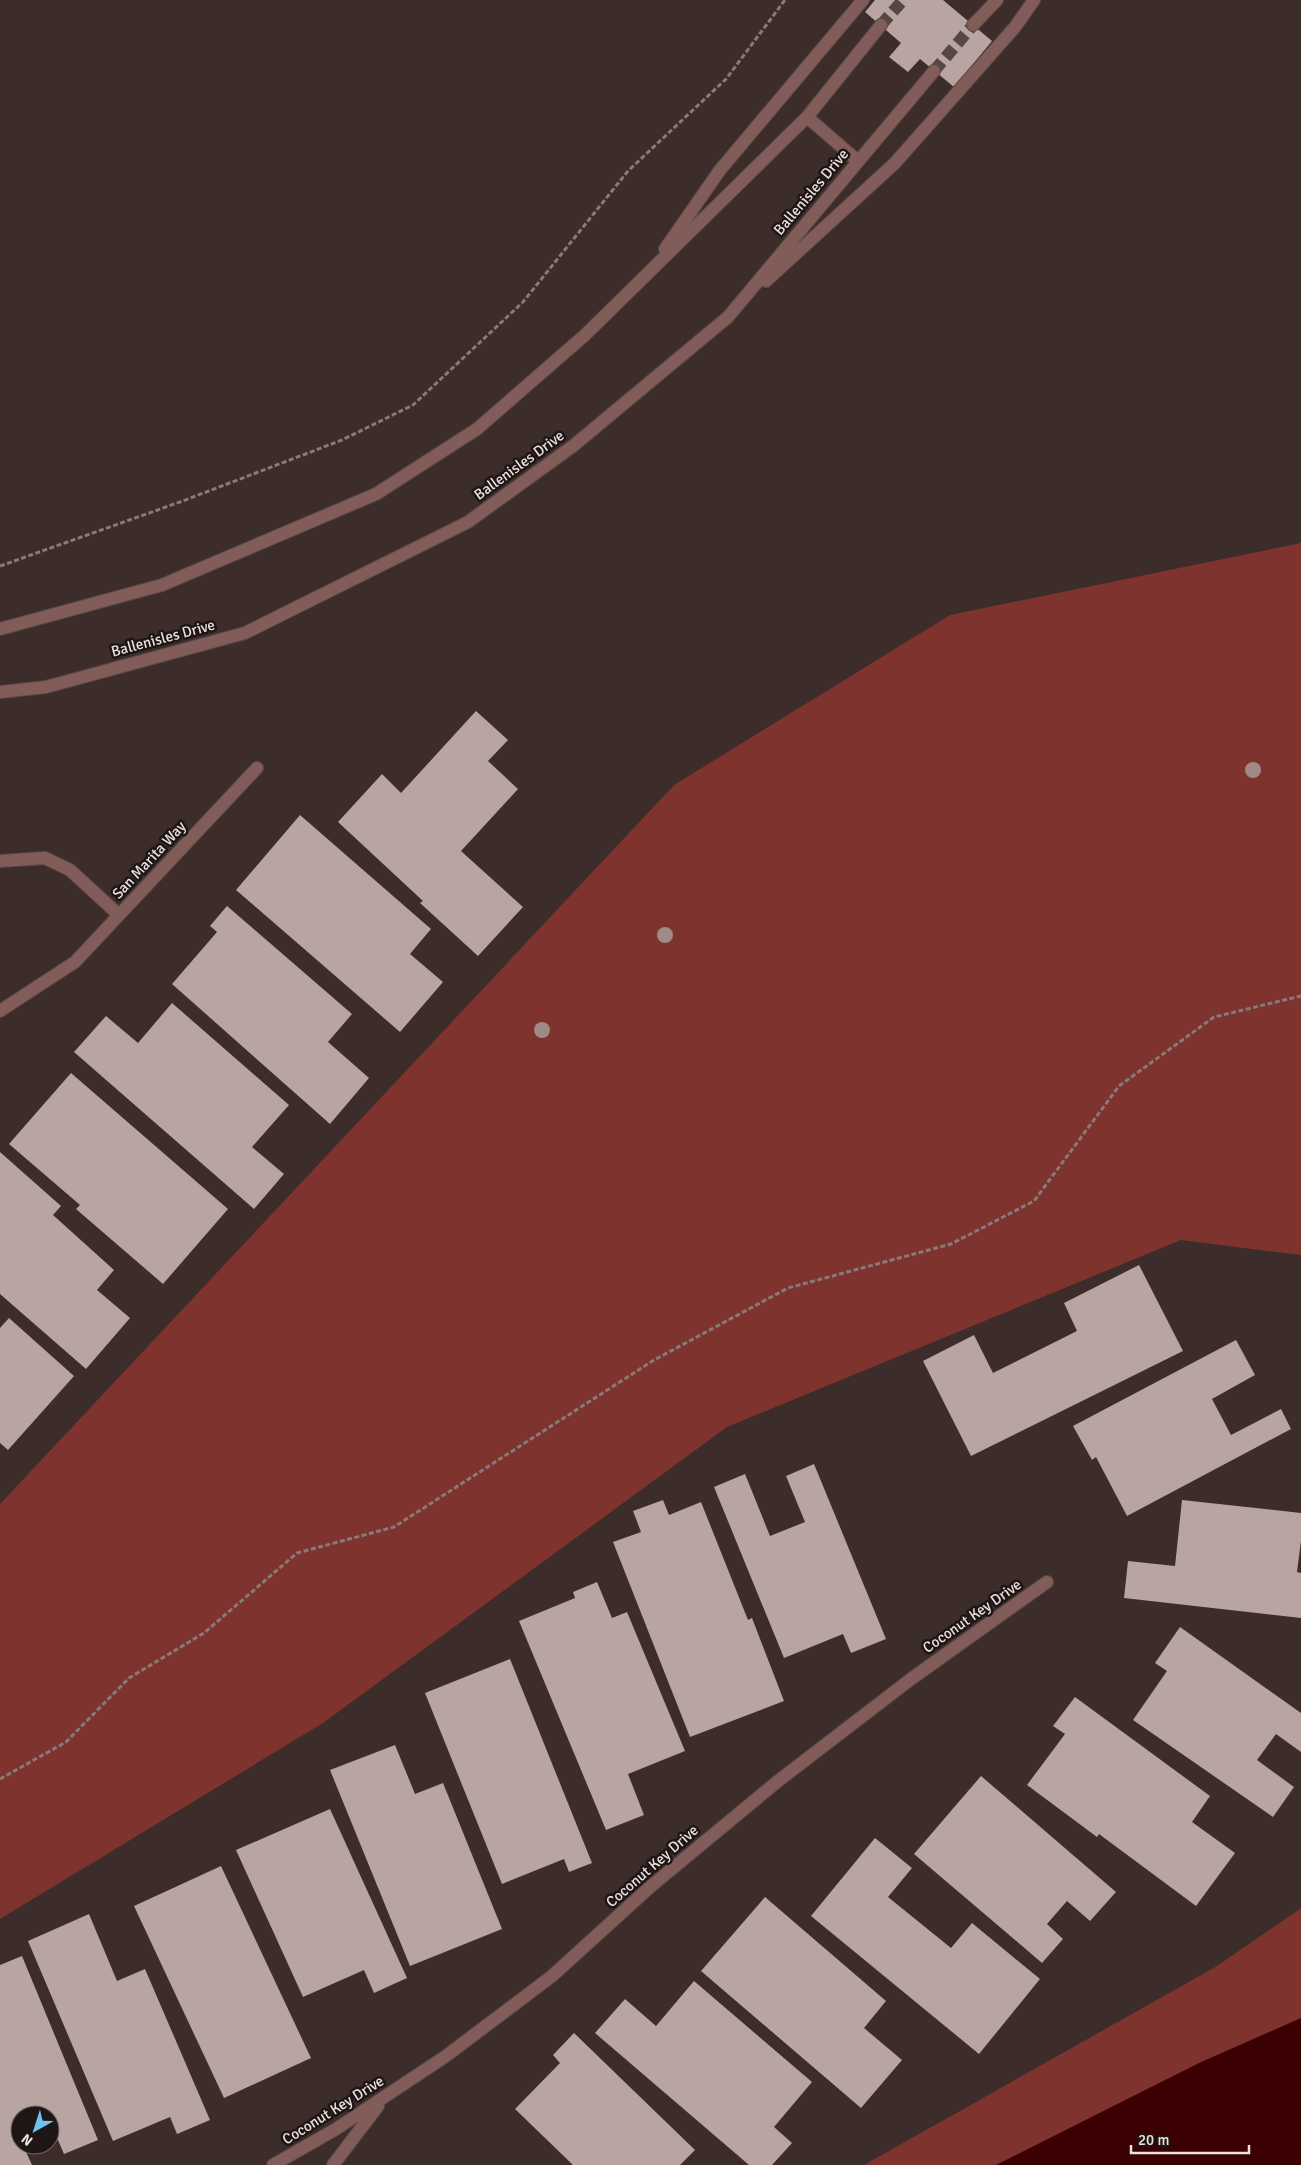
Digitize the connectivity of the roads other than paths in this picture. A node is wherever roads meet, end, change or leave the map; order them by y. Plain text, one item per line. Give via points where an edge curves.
1 (863, 0) edge
2 (997, 0) edge
3 (1034, 0) edge
4 (881, 25) tunnel mouth
5 (973, 25) tunnel mouth
6 (934, 71) tunnel mouth
7 (807, 116) junction
8 (858, 160) junction
9 (648, 274) junction
10 (728, 316) junction
11 (0, 629) edge
12 (0, 692) edge
13 (257, 768) dead end
14 (0, 861) edge
15 (119, 916) junction
16 (0, 1011) edge
17 (1047, 1582) dead end
18 (386, 2096) junction
19 (273, 2165) edge
20 (333, 2165) edge

1 - 9 street via 720,170
2 - 5 street
3 - 10 street via 1015,27 895,163
4 - 7 street
6 - 8 street, Ballenisles Drive
7 - 8 street
7 - 9 street
8 - 10 street, Ballenisles Drive
9 - 11 street via 585,335 477,430 376,494 162,585
10 - 12 street, Ballenisles Drive via 573,446 468,522 245,633 46,687
13 - 15 street, San Marita Way
14 - 15 street, San Marita Way via 45,858 70,870
15 - 16 street via 76,962
17 - 18 street, Coconut Key Drive via 778,1780 650,1887 552,1976 446,2056
18 - 19 street, Coconut Key Drive
18 - 20 street

